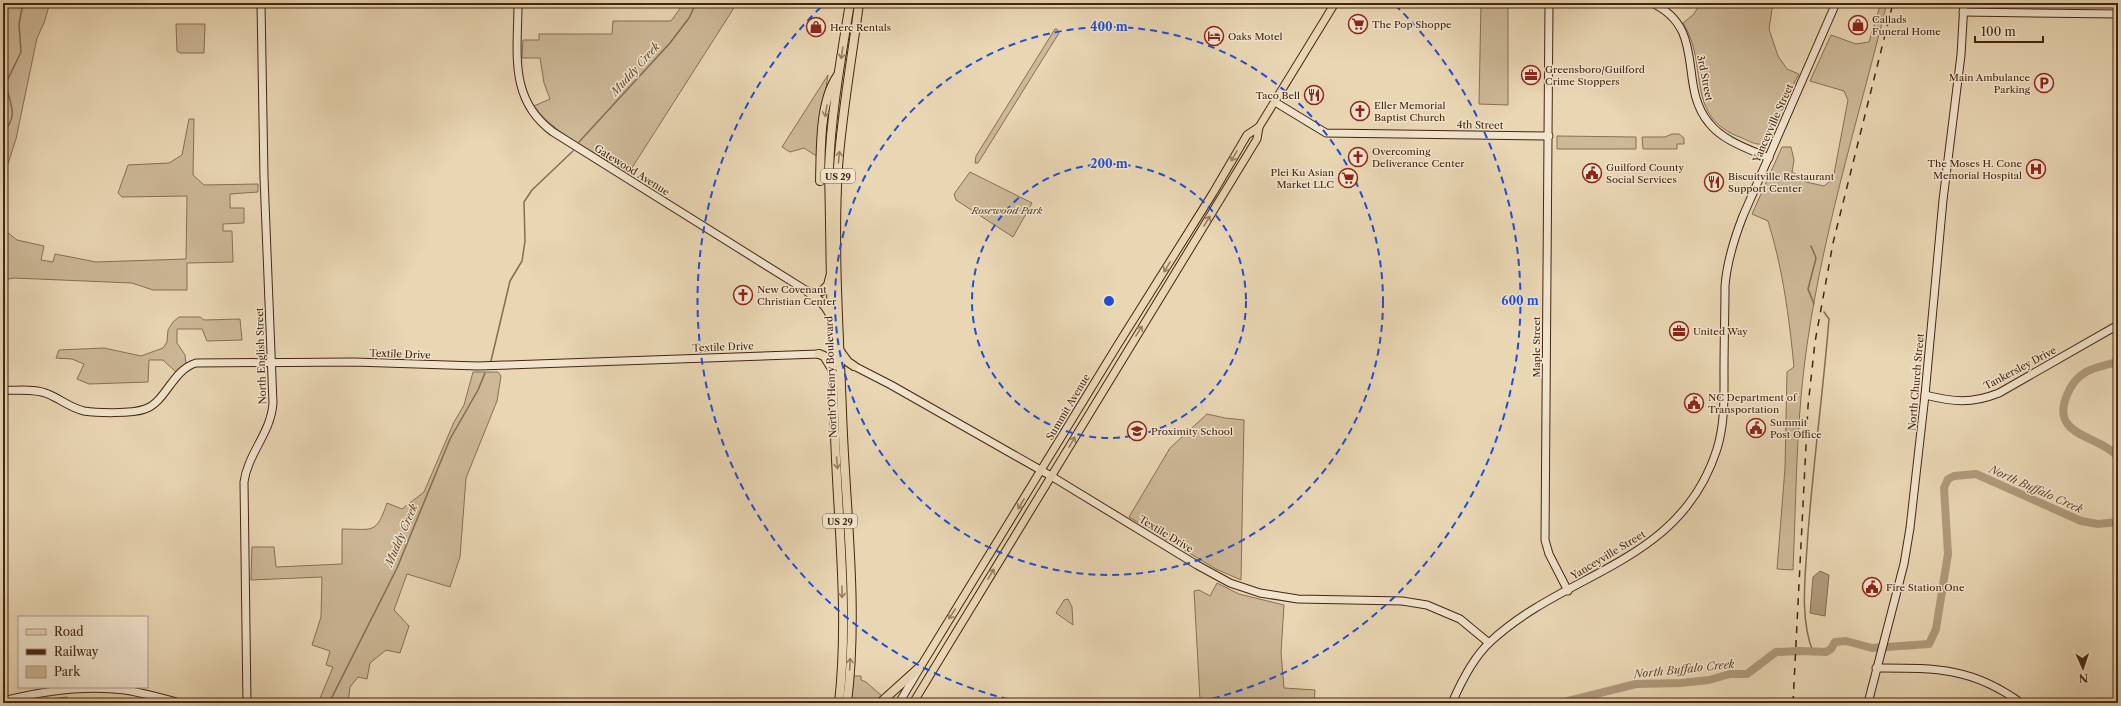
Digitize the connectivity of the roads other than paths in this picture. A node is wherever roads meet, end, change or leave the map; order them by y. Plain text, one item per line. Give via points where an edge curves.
1 (261, 3) edge
2 (518, 3) edge
3 (850, 3) edge
4 (859, 3) edge
5 (1336, 3) edge
6 (1549, 3) edge
7 (1652, 3) edge
8 (1836, 3) edge
9 (1964, 3) edge
10 (2060, 3) edge
11 (2118, 3) edge
12 (1963, 14) junction
13 (2118, 14) edge
14 (838, 75) junction
15 (1275, 102) junction
16 (1259, 127) junction
17 (1549, 136) junction
18 (1769, 158) junction
19 (820, 181) dead end
20 (831, 273) junction
21 (807, 291) junction
22 (822, 291) joint
23 (832, 324) junction
24 (2118, 325) edge
25 (833, 340) junction
26 (840, 350) junction
27 (819, 354) junction
28 (272, 363) junction
29 (854, 366) junction
30 (834, 371) junction
31 (841, 380) junction
32 (3, 390) edge
33 (1925, 395) junction
34 (1041, 470) junction
35 (1052, 476) junction
36 (1568, 591) junction
37 (1489, 643) junction
38 (927, 656) junction
39 (937, 663) junction
40 (921, 666) junction
41 (1876, 668) junction
42 (3, 701) edge
43 (180, 703) edge
44 (247, 703) edge
45 (839, 703) edge
46 (847, 703) edge
47 (880, 703) edge
48 (899, 703) edge
49 (913, 703) edge
50 (1452, 703) edge
51 (1868, 703) edge
52 (2022, 703) edge

1 - 28 street, North English Street via 264,177
2 - 21 street, Gatewood Avenue via 519,80 528,104 541,122 553,132
3 -> 14 highway, North O'Henry Boulevard / US 29
26 -> 4 highway, North O'Henry Boulevard / US 29 via 838,168 845,96
5 - 15 main road, Summit Avenue
6 - 17 street, Maple Street
7 - 18 street, 3rd Street via 1673,18 1686,36 1699,104 1709,123 1718,133 1730,140
8 - 18 street, Yanceyville Street
9 - 12 street, North Church Street
10 - 11 street
12 - 13 street
12 - 33 street, North Church Street
14 -> 19 highway via 831,85 822,133
14 - 20 highway, North O'Henry Boulevard / US 29 via 830,141
15 - 16 main road, Summit Avenue
15 - 17 street, 4th Street via 1326,133
16 -> 34 main road, Summit Avenue via 1247,135
35 -> 16 main road, Summit Avenue via 1257,139
17 - 36 street, Maple Street via 1545,540 1549,554
18 - 36 street, Yanceyville Street via 1735,236 1727,269 1722,424 1717,449 1705,478 1685,509 1657,537
20 - 22 highway via 828,285
20 - 23 highway, North O'Henry Boulevard / US 29
21 - 22 street
21 - 23 highway via 825,306
23 - 25 highway, North O'Henry Boulevard / US 29
24 - 33 street, Tankersley Drive via 1989,397 1962,402
25 - 27 highway via 828,348
25 - 30 highway, North O'Henry Boulevard / US 29
26 - 29 highway
26 - 31 highway, North O'Henry Boulevard / US 29
27 - 28 street, Textile Drive via 478,366 354,362
27 - 30 highway via 829,361
28 - 32 street, Textile Drive via 189,365 152,406 137,411 84,410 48,394
28 - 44 street, North English Street via 271,418 250,460 244,482
29 - 31 highway via 844,372
29 - 34 street, Textile Drive
30 -> 45 highway, North O'Henry Boulevard / US 29 via 844,648
46 -> 31 highway, North O'Henry Boulevard / US 29 via 851,648 849,540
33 - 41 street, North Church Street via 1910,528 1902,570
34 - 35 street, Textile Drive
34 -> 38 main road, Summit Avenue
35 - 37 street, Textile Drive via 1230,583 1260,593 1298,600 1402,601 1427,605 1460,619
39 -> 35 main road, Summit Avenue
36 - 37 street, Yanceyville Street via 1517,619
37 - 50 street, Yanceyville Street via 1470,667
38 - 39 main road
38 - 40 main road, Summit Avenue
39 - 49 main road, Summit Avenue
40 - 47 highway
40 - 48 street, Summit Avenue
41 - 51 street, North Church Street
41 - 52 street via 1936,669 1971,675 1999,688
42 - 43 street via 49,692 101,689 127,691

